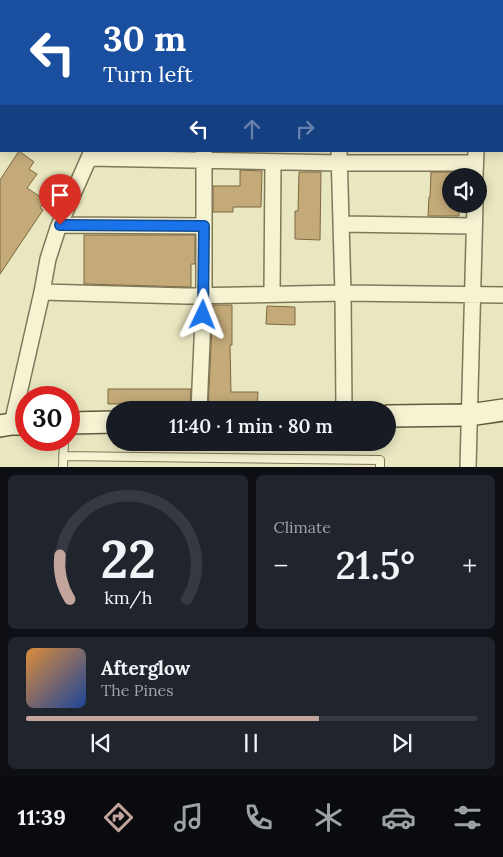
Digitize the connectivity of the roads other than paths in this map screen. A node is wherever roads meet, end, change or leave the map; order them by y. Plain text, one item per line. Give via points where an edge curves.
1 (90, 155) edge
2 (204, 156) edge
3 (339, 157) edge
4 (274, 162) junction
5 (475, 164) edge
6 (474, 213) edge
7 (341, 224) junction
8 (60, 225) junction
9 (204, 226) junction
10 (474, 226) junction
11 (42, 292) junction
12 (343, 293) junction
13 (272, 294) junction
14 (472, 295) junction
15 (503, 295) edge
16 (204, 296) junction
17 (198, 401) edge
18 (344, 401) edge
19 (503, 410) edge
20 (469, 414) junction
21 (396, 416) edge
22 (80, 422) edge
23 (106, 422) edge
24 (13, 425) edge
25 (63, 451) edge
26 (63, 456) junction
27 (63, 467) edge
28 (380, 467) edge
29 (468, 467) edge

1 - 2 street
1 - 8 street
2 - 4 street
2 - 9 street
3 - 4 street
3 - 5 street
3 - 7 street
4 - 13 street
6 - 10 street
7 - 10 street
7 - 12 street
8 - 9 street
8 - 11 street via 48,258
9 - 16 street
10 - 14 street
11 - 16 street
11 - 24 street
12 - 13 street
12 - 14 street
12 - 18 street
13 - 16 street
14 - 15 street
14 - 20 street
16 - 17 street
19 - 20 street
20 - 21 street
20 - 29 street
22 - 23 street
25 - 26 lane
26 - 27 lane
26 - 28 lane via 380,460

